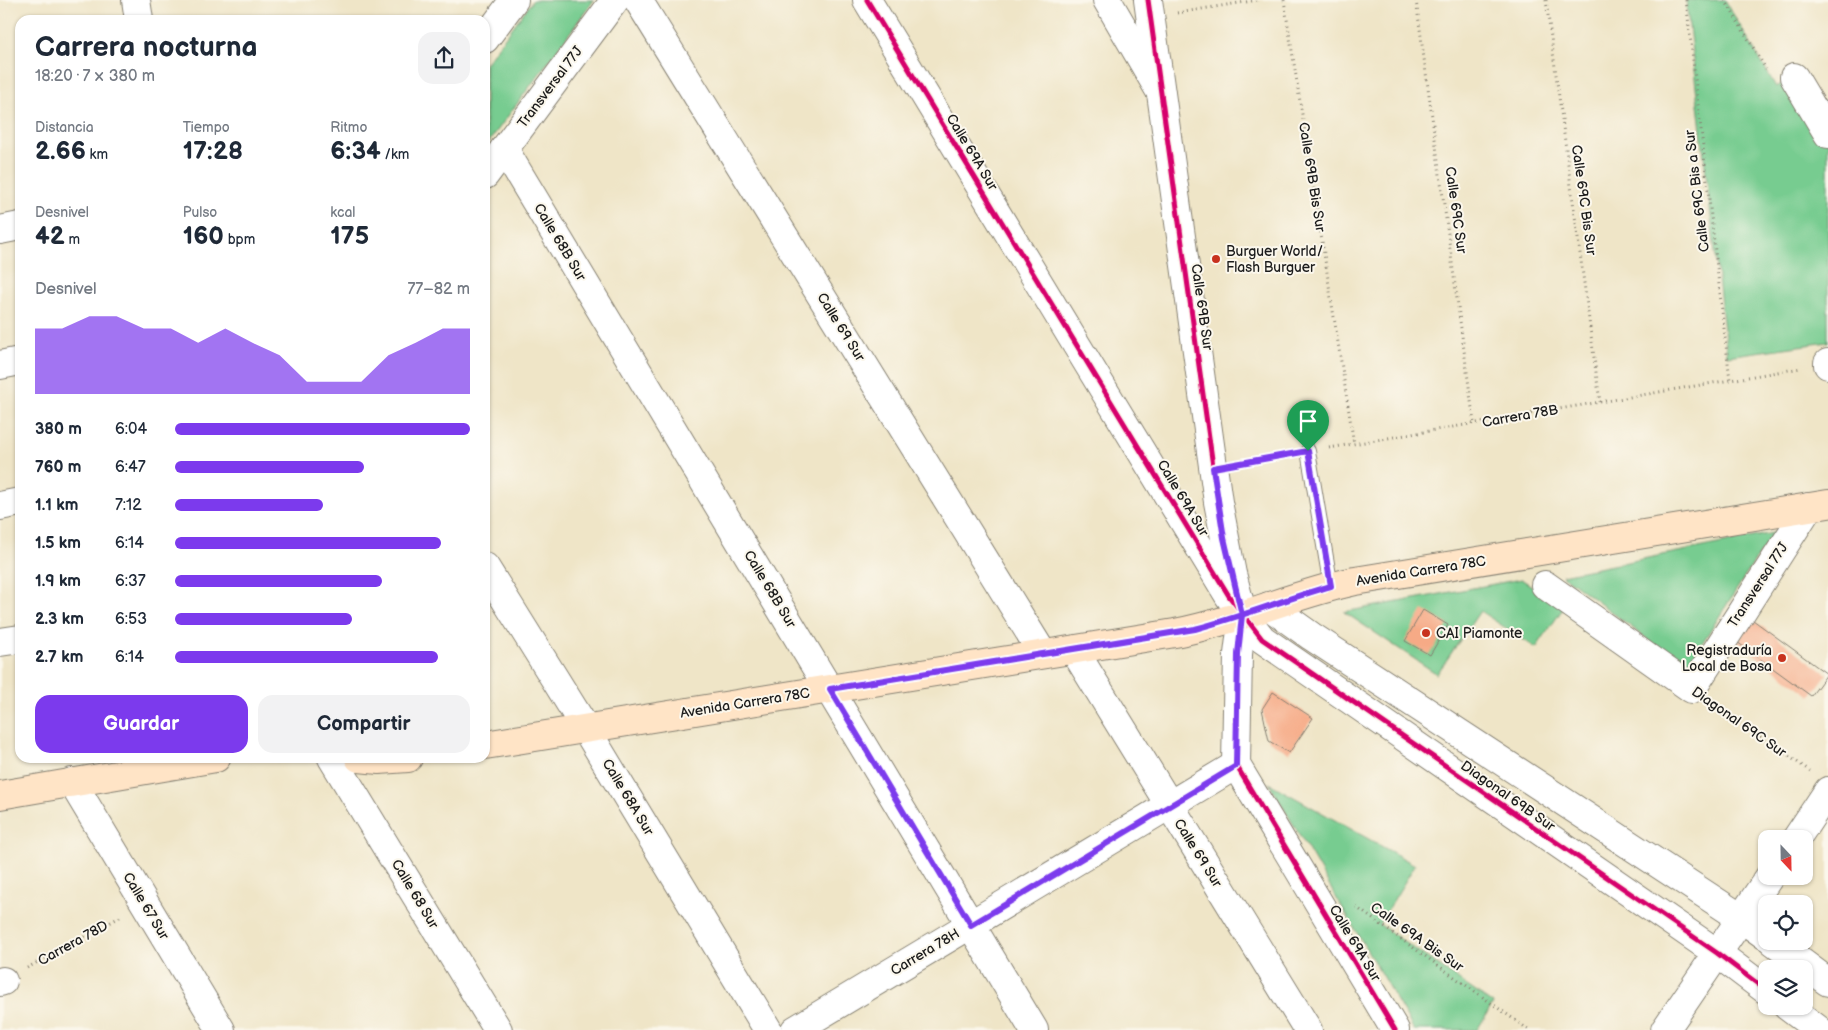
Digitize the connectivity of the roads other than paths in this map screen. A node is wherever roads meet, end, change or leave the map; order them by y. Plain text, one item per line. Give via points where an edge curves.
1 (136, 0) edge
2 (514, 0) edge
3 (615, 0) edge
4 (638, 0) edge
5 (867, 0) edge
6 (1107, 0) edge
7 (1149, 8) edge
8 (138, 15) edge
9 (490, 32) edge
10 (1794, 77) road end
11 (1161, 93) junction
12 (1828, 134) edge
13 (504, 149) junction
14 (490, 168) edge
15 (15, 227) edge
16 (0, 230) edge
17 (15, 362) edge
18 (0, 365) edge
19 (1308, 451) road end
20 (15, 503) edge
21 (1818, 505) edge
22 (0, 506) edge
23 (490, 575) edge
24 (1545, 585) dead end
25 (1331, 586) junction
26 (1269, 606) junction
27 (1242, 615) junction
28 (15, 639) edge
29 (0, 642) edge
30 (1074, 650) junction
31 (1043, 654) junction
32 (1692, 688) joint
33 (830, 689) junction
34 (586, 729) junction
35 (490, 744) edge
36 (186, 763) edge
37 (335, 763) edge
38 (1236, 766) junction
39 (72, 782) junction
40 (1819, 782) edge
41 (0, 795) edge
42 (1169, 806) junction
43 (1800, 830) edge
44 (1764, 885) edge
45 (1741, 918) junction
46 (971, 925) junction
47 (1758, 930) edge
48 (1785, 950) edge
49 (1717, 954) junction
50 (1828, 982) edge
51 (1758, 984) edge
52 (1800, 1015) edge
53 (221, 1030) edge
54 (498, 1030) edge
55 (768, 1030) edge
56 (795, 1030) edge
57 (1034, 1030) edge
58 (1308, 1030) edge
59 (1394, 1030) edge
60 (1665, 1030) edge
61 (1819, 1030) edge

1 - 8 street
2 - 9 street
3 - 13 street, Transversal 77J
4 - 31 street, Calle 69 Sur
5 - 27 street, Calle 69A Sur
6 - 11 street
7 - 11 street, Calle 69B Sur
10 - 12 street
11 - 27 street, Calle 69B Sur via 1213,468 1224,538
13 - 14 street, Transversal 77J
13 - 33 street, Calle 68B Sur
15 - 16 street
17 - 18 street
19 - 25 lane
20 - 22 street
21 - 25 main road, Avenida Carrera 78C
21 - 32 street, Transversal 77J
23 - 34 street, Calle 68A Sur
24 - 32 street, Diagonal 69C Sur
25 - 26 main road, Avenida Carrera 78C
26 - 27 main road, Avenida Carrera 78C
26 - 45 street, Diagonal 69B Sur
27 - 30 main road, Avenida Carrera 78C via 1195,629
27 - 38 street
27 - 49 street, Diagonal 69B Sur via 1262,639
28 - 29 street
30 - 31 main road, Avenida Carrera 78C
30 - 42 street, Calle 69 Sur
31 - 33 main road, Avenida Carrera 78C
33 - 34 main road, Avenida Carrera 78C
33 - 46 street, Calle 68B Sur
34 - 35 main road, Avenida Carrera 78C
34 - 55 street, Calle 68A Sur
36 - 39 main road
37 - 54 street, Calle 68 Sur
38 - 42 street, Carrera 78H
38 - 59 street, Calle 69A Sur
39 - 41 main road
39 - 53 street, Calle 67 Sur
40 - 43 street
42 - 46 street, Carrera 78H
42 - 58 street, Calle 69 Sur
44 - 45 street
45 - 47 street, Diagonal 69B Sur
45 - 49 street
46 - 56 street, Carrera 78H
46 - 57 street, Calle 68B Sur
48 - 50 street
49 - 51 street, Diagonal 69B Sur
49 - 60 street
52 - 61 street

